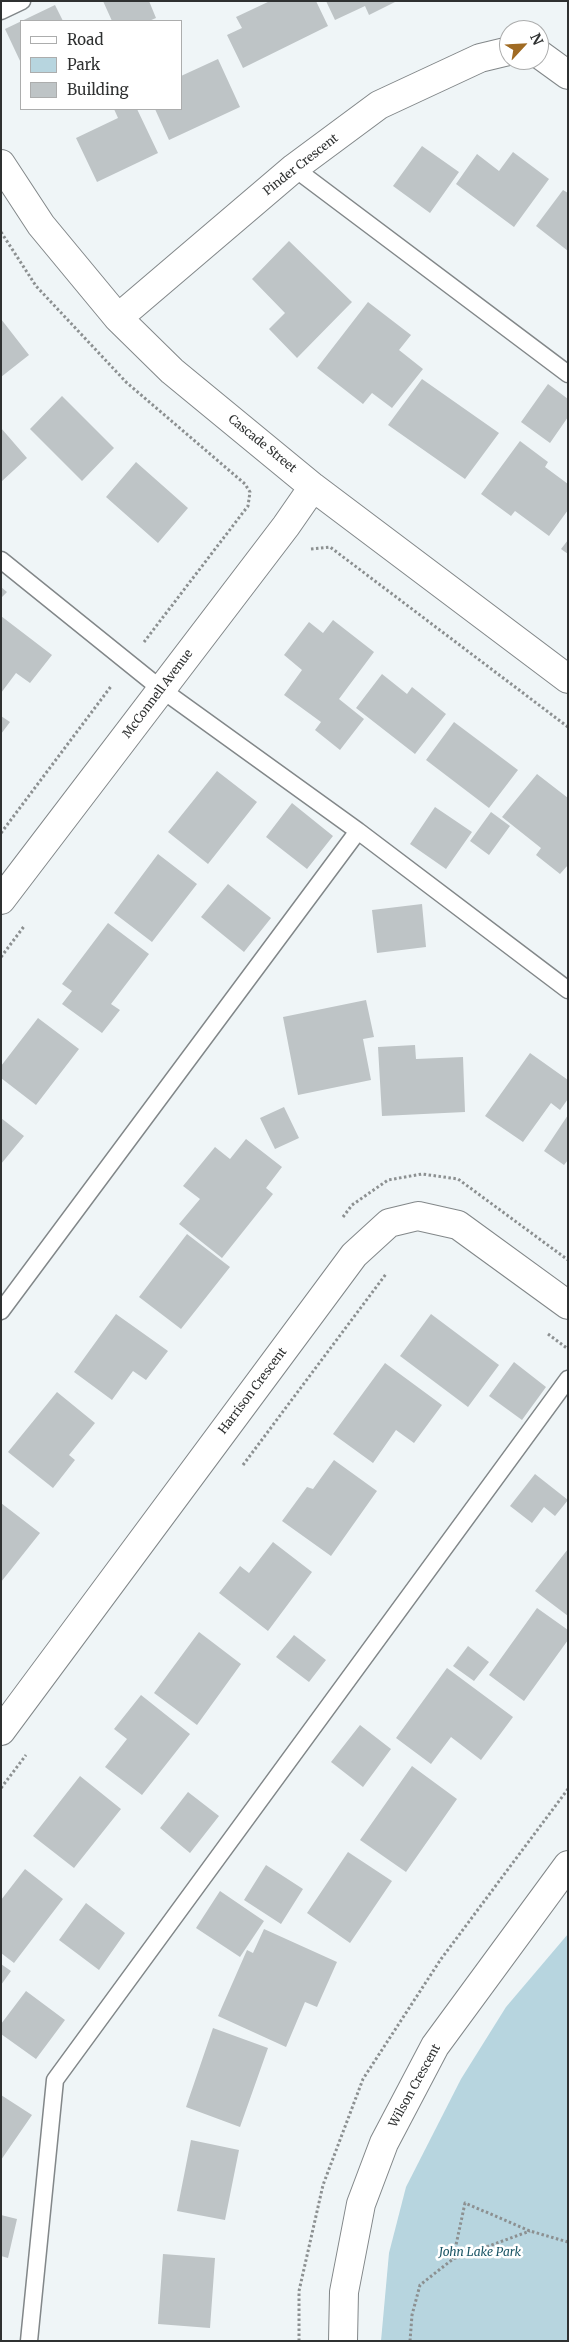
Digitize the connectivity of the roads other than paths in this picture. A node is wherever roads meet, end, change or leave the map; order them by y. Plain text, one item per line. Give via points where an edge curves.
1 (22, 1) edge
2 (1, 11) edge
3 (499, 53) edge
4 (549, 61) edge
5 (568, 75) edge
6 (1, 164) edge
7 (294, 168) junction
8 (118, 318) junction
9 (568, 374) edge
10 (313, 487) junction
11 (1, 560) edge
12 (568, 679) edge
13 (161, 689) junction
14 (358, 831) junction
15 (1, 900) edge
16 (568, 990) edge
17 (568, 1305) edge
18 (1, 1311) edge
19 (568, 1379) edge
20 (1, 1731) edge
21 (568, 1865) edge
22 (29, 2341) edge
23 (343, 2341) edge

1 - 2 lane
3 - 7 street, Pinder Crescent via 480,58 379,105
4 - 5 street
6 - 8 street, Cascade Street via 41,225
7 - 8 street, Pinder Crescent
7 - 9 lane
8 - 10 street, Cascade Street via 172,371
10 - 12 street, Cascade Street
10 - 13 street, McConnell Avenue
11 - 13 lane
13 - 14 lane
13 - 15 street, McConnell Avenue
14 - 16 lane
14 - 18 lane
17 - 20 street, Harrison Crescent via 458,1225 418,1216 389,1223 354,1255
19 - 22 lane via 55,2080
21 - 23 street, Wilson Crescent via 435,2046 384,2143 361,2204 344,2292

